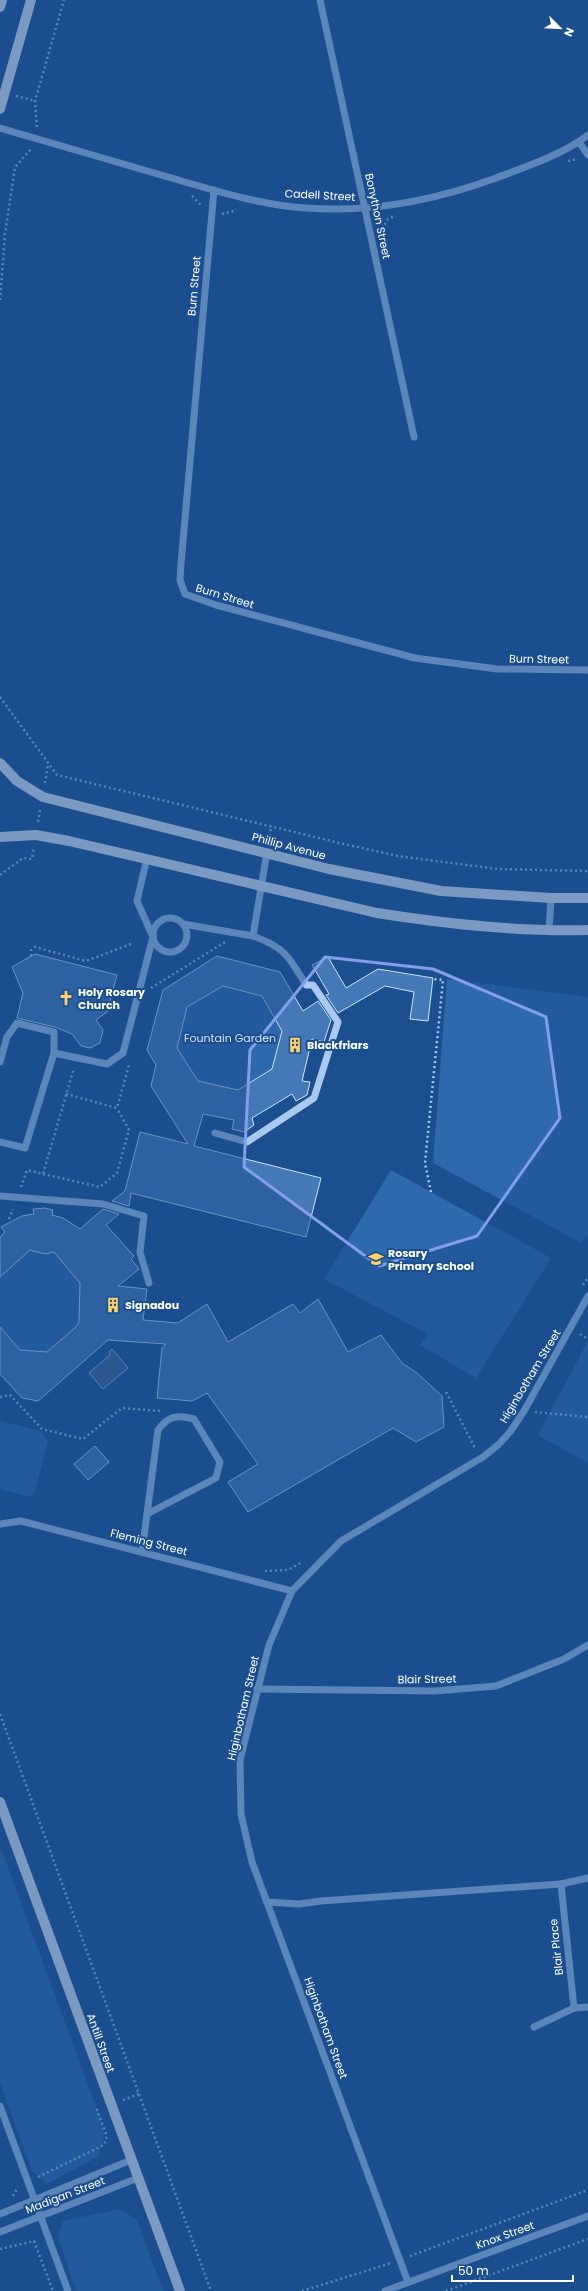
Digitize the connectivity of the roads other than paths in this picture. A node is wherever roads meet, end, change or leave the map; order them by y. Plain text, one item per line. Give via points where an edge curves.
1 (2, 0) edge
2 (31, 0) edge
3 (320, 0) edge
4 (0, 7) edge
5 (0, 109) edge
6 (0, 128) edge
7 (588, 135) edge
8 (579, 142) junction
9 (585, 156) edge
10 (214, 190) junction
11 (365, 208) junction
12 (414, 436) dead end
13 (588, 670) edge
14 (0, 763) edge
15 (0, 837) edge
16 (267, 852) junction
17 (147, 858) junction
18 (262, 885) junction
19 (551, 898) junction
20 (588, 898) edge
21 (183, 924) junction
22 (588, 930) edge
23 (550, 931) junction
24 (253, 936) junction
25 (153, 937) junction
26 (54, 1053) junction
27 (0, 1062) edge
28 (215, 1134) dead end
29 (0, 1142) edge
30 (0, 1196) edge
31 (149, 1283) dead end
32 (588, 1296) edge
33 (147, 1514) junction
34 (0, 1524) edge
35 (142, 1552) junction
36 (292, 1590) junction
37 (588, 1645) edge
38 (257, 1689) junction
39 (0, 1802) edge
40 (588, 1878) edge
41 (561, 1884) junction
42 (267, 1902) junction
43 (588, 2007) edge
44 (574, 2008) junction
45 (534, 2027) dead end
46 (0, 2106) edge
47 (131, 2160) junction
48 (138, 2178) junction
49 (34, 2200) junction
50 (0, 2214) edge
51 (41, 2216) junction
52 (588, 2216) edge
53 (0, 2232) edge
54 (408, 2282) junction
55 (68, 2291) edge
56 (180, 2291) edge
57 (385, 2291) edge

1 - 4 main road
2 - 5 main road
3 - 11 street, Bonython Street
6 - 10 street, Cadell Street
7 - 8 street, Cadell Street
8 - 9 street
8 - 11 street, Cadell Street via 521,169 434,198
10 - 11 street, Cadell Street via 307,208
10 - 13 street, Burn Street via 181,564 180,580 185,594 231,609 415,658 497,669
11 - 12 street, Bonython Street
14 - 16 main road, Phillip Avenue via 17,781 43,797
15 - 17 main road via 36,835
16 - 18 street
16 - 19 main road, Phillip Avenue via 329,869 441,891
17 - 18 main road
17 - 25 street via 137,901
18 - 23 main road via 377,913 413,919
18 - 24 street
19 - 20 main road, Phillip Avenue
19 - 23 street
21 - 24 street
21 - 25 street via 173,918 162,920 155,928
21 - 25 street via 187,940 176,952 165,952 160,949
22 - 23 main road
24 - 28 street via 275,944 288,956 306,985 313,985 338,1022 314,1098 247,1142
25 - 26 street via 123,1053 107,1064
26 - 27 street via 54,1032 18,1023 7,1037
26 - 29 street via 24,1148
30 - 31 street via 102,1204 144,1216 140,1252
32 - 36 street, Higinbotham Street via 524,1411 498,1445 483,1457 341,1541
33 - 33 street via 158,1430 166,1420 181,1416 194,1419 220,1462 216,1478
33 - 35 street
34 - 35 street, Fleming Street via 21,1521
35 - 36 street, Fleming Street
36 - 38 street, Higinbotham Street via 269,1645
37 - 38 street, Blair Street via 564,1659 496,1686 435,1691
38 - 42 street, Higinbotham Street via 240,1760 241,1814 252,1862
39 - 47 main road, Antill Street
40 - 41 street
41 - 42 street via 299,1904
41 - 44 street, Blair Place
42 - 54 street, Higinbotham Street
43 - 44 street
44 - 45 street
46 - 49 street
47 - 48 main road, Antill Street
47 - 49 street, Madigan Street
48 - 51 street, Madigan Street
48 - 56 main road, Antill Street
49 - 50 street, Madigan Street
49 - 51 street
51 - 53 street, Madigan Street
51 - 55 street
52 - 54 street, Knox Street
54 - 57 street, Knox Street

